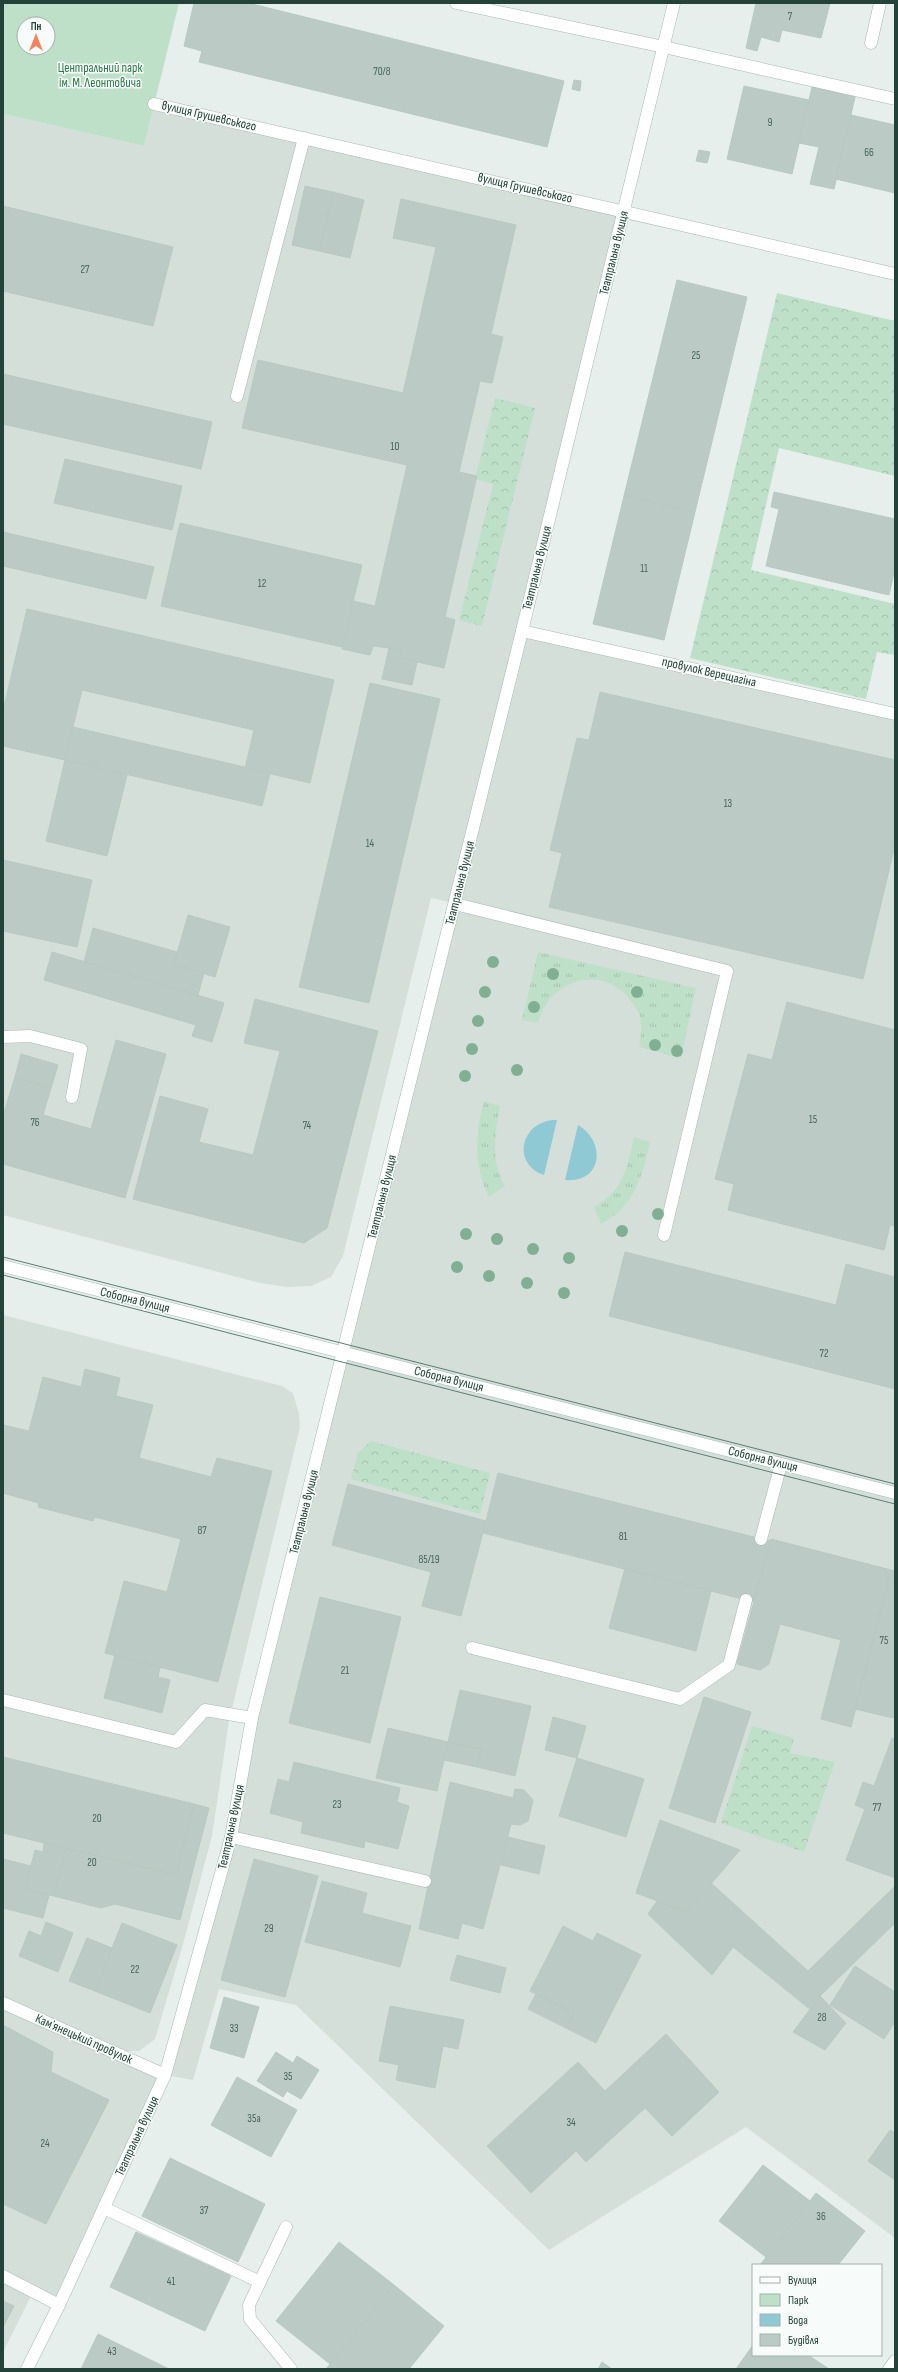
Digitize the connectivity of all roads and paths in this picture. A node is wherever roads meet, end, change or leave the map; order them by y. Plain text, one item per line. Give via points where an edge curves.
1 (456, 3) edge
2 (674, 3) edge
3 (880, 3) edge
4 (485, 6) edge
5 (871, 42) dead end
6 (664, 47) junction
7 (895, 99) edge
8 (154, 104) dead end
9 (304, 138) junction
10 (624, 211) junction
11 (895, 274) edge
12 (237, 396) dead end
13 (522, 631) junction
14 (895, 714) edge
15 (455, 904) junction
16 (3, 1037) edge
17 (72, 1097) dead end
18 (664, 1235) dead end
19 (3, 1266) edge
20 (343, 1353) junction
21 (781, 1464) junction
22 (895, 1493) edge
23 (762, 1538) dead end
24 (746, 1600) dead end
25 (472, 1648) dead end
26 (3, 1700) edge
27 (252, 1718) junction
28 (231, 1837) junction
29 (425, 1881) dead end
30 (3, 2003) edge
31 (165, 2075) junction
32 (104, 2208) junction
33 (286, 2227) dead end
34 (3, 2276) edge
35 (260, 2282) junction
36 (59, 2305) junction
37 (895, 2361) edge
38 (27, 2369) edge
39 (291, 2369) edge
40 (890, 2369) edge

1 - 4 street
2 - 6 street, Театральна вулиця
3 - 5 street
4 - 6 street
6 - 7 street
6 - 10 street, Театральна вулиця
8 - 9 street, вулиця Грушевського
9 - 10 street, вулиця Грушевського
9 - 12 street
10 - 11 street, вулиця Грушевського
10 - 13 street, Театральна вулиця
13 - 14 street, провулок Верещагіна
13 - 15 street, Театральна вулиця
15 - 18 street via 727,971
15 - 20 street, Театральна вулиця
16 - 17 street via 30,1036 81,1049
19 - 20 street, Соборна вулиця
20 - 21 street, Соборна вулиця
20 - 27 street, Театральна вулиця
21 - 22 street, Соборна вулиця
21 - 23 street
24 - 25 street via 728,1665 680,1699
26 - 27 street via 176,1742 205,1710
27 - 28 street, Театральна вулиця
28 - 29 street
28 - 31 street, Театральна вулиця
30 - 31 street, Камʼянецький провулок
31 - 32 street, Театральна вулиця
32 - 35 street
32 - 36 street, Театральна вулиця
33 - 35 street
34 - 36 street
35 - 39 street via 249,2305 250,2319
36 - 38 street, Театральна вулиця
37 - 40 street

